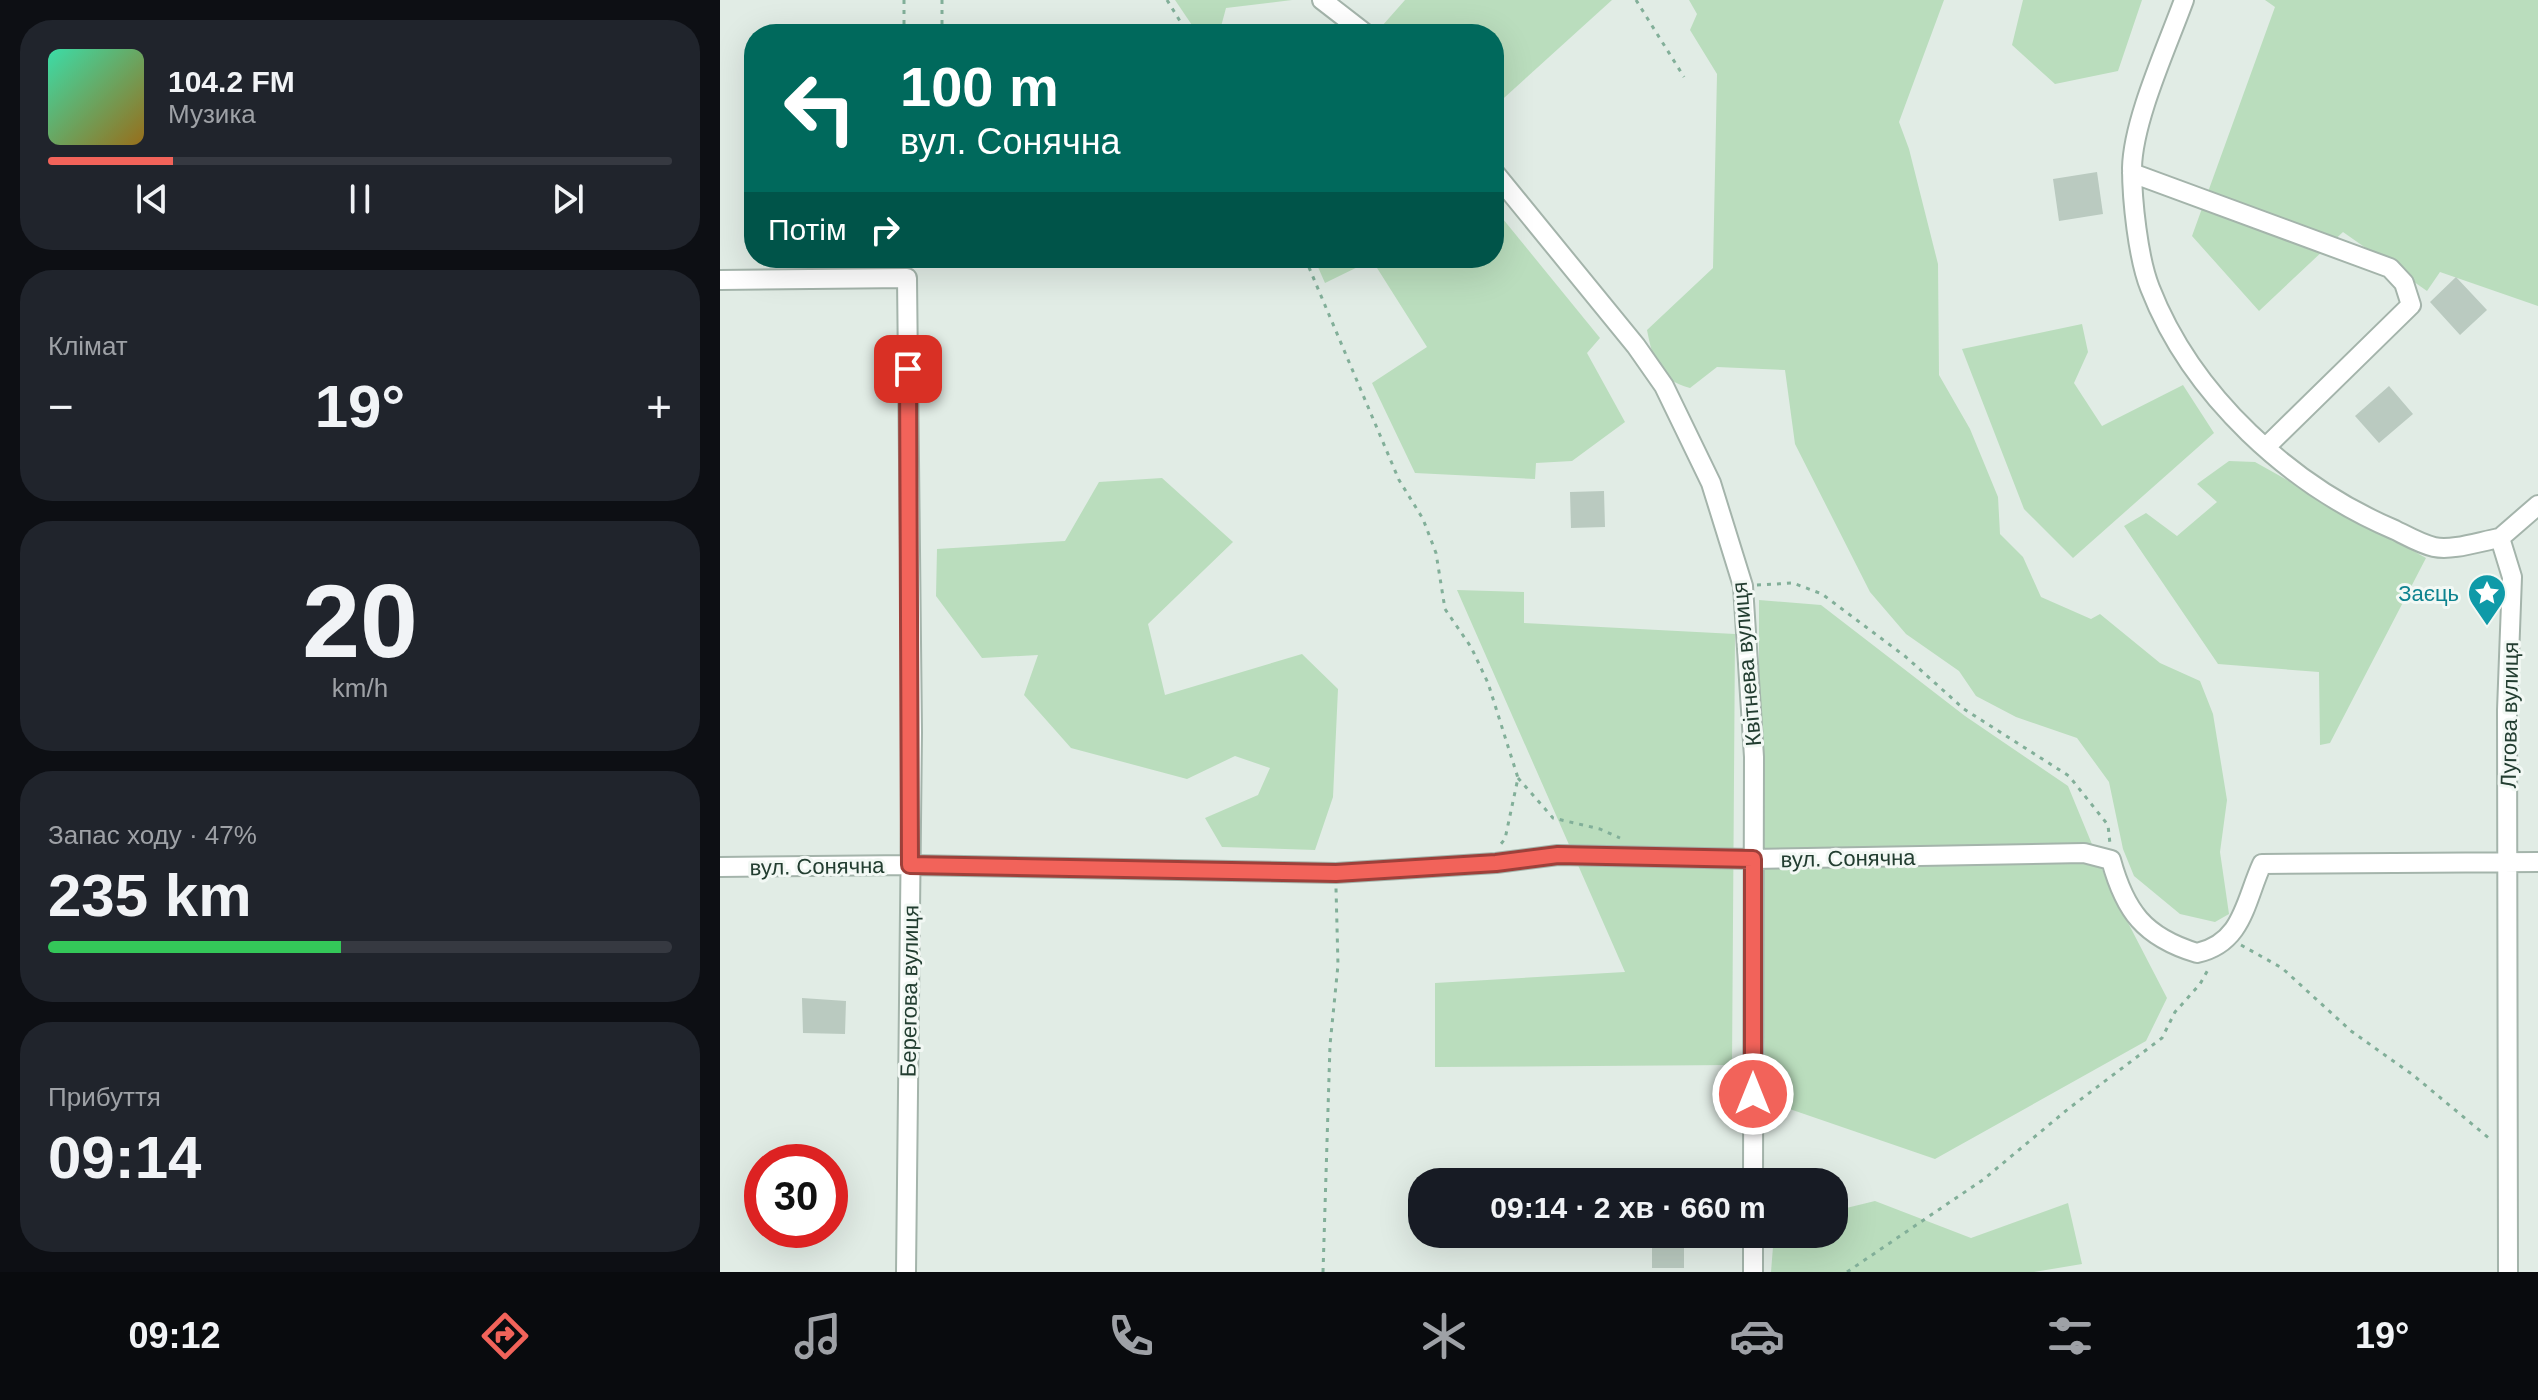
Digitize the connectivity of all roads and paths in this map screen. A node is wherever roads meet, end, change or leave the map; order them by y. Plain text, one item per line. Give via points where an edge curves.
1 (904, 0) edge
2 (942, 0) edge
3 (1167, 0) edge
4 (1322, 0) edge
5 (1636, 0) edge
6 (2184, 0) edge
7 (904, 24) edge
8 (942, 24) edge
9 (1182, 24) edge
10 (1353, 24) edge
11 (1684, 77) dead end
12 (2132, 173) junction
13 (1504, 184) edge
14 (1309, 268) edge
15 (720, 280) edge
16 (2266, 447) junction
17 (2538, 505) edge
18 (2500, 538) junction
19 (1743, 586) junction
20 (1518, 778) junction
21 (1633, 841) dead end
22 (1753, 859) junction
23 (2111, 860) junction
24 (2508, 862) junction
25 (2538, 862) edge
26 (1483, 864) junction
27 (910, 865) junction
28 (720, 867) edge
29 (1336, 873) junction
30 (2223, 944) junction
31 (2507, 1153) junction
32 (1753, 1168) edge
33 (1753, 1248) edge
34 (906, 1272) edge
35 (1323, 1272) edge
36 (1753, 1272) edge
37 (1847, 1272) edge
38 (2508, 1272) edge

1 - 7 path
2 - 8 path
3 - 9 path
4 - 10 street
5 - 11 path
6 - 12 street via 2133,146
12 - 16 street via 2149,285 2166,325 2197,371
12 - 16 street via 2390,268 2404,283 2411,305
13 - 19 street, Квітнева вулиця via 1664,386 1702,461
14 - 20 path via 1399,480 1423,519 1436,553 1445,609 1488,683
15 - 27 street, Берегова вулиця via 907,278
16 - 18 street via 2304,481 2354,513 2436,547
17 - 18 street
18 - 24 street, Лугова вулиця via 2512,577
19 - 22 street, Квітнева вулиця via 1754,757
19 - 23 path via 1793,583 1822,594 1964,709 2069,776 2108,825
20 - 21 path via 1553,818
20 - 26 path via 1505,839
22 - 23 street, вул. Сонячна via 2084,853
22 - 26 street, вул. Сонячна via 1558,855
22 - 32 street, Квітнева вулиця
23 - 30 street via 2121,896 2160,938 2197,953
24 - 25 street
24 - 30 street via 2262,864 2235,930
24 - 31 street, Лугова вулиця
26 - 29 street, вул. Сонячна
27 - 28 street, вул. Сонячна
27 - 29 street, вул. Сонячна
27 - 34 street, Берегова вулиця
29 - 35 path via 1338,965 1330,1045
30 - 31 path via 2241,945 2282,968 2351,1031
30 - 37 path via 2162,1038 1984,1179
31 - 38 street, Лугова вулиця
33 - 36 street

